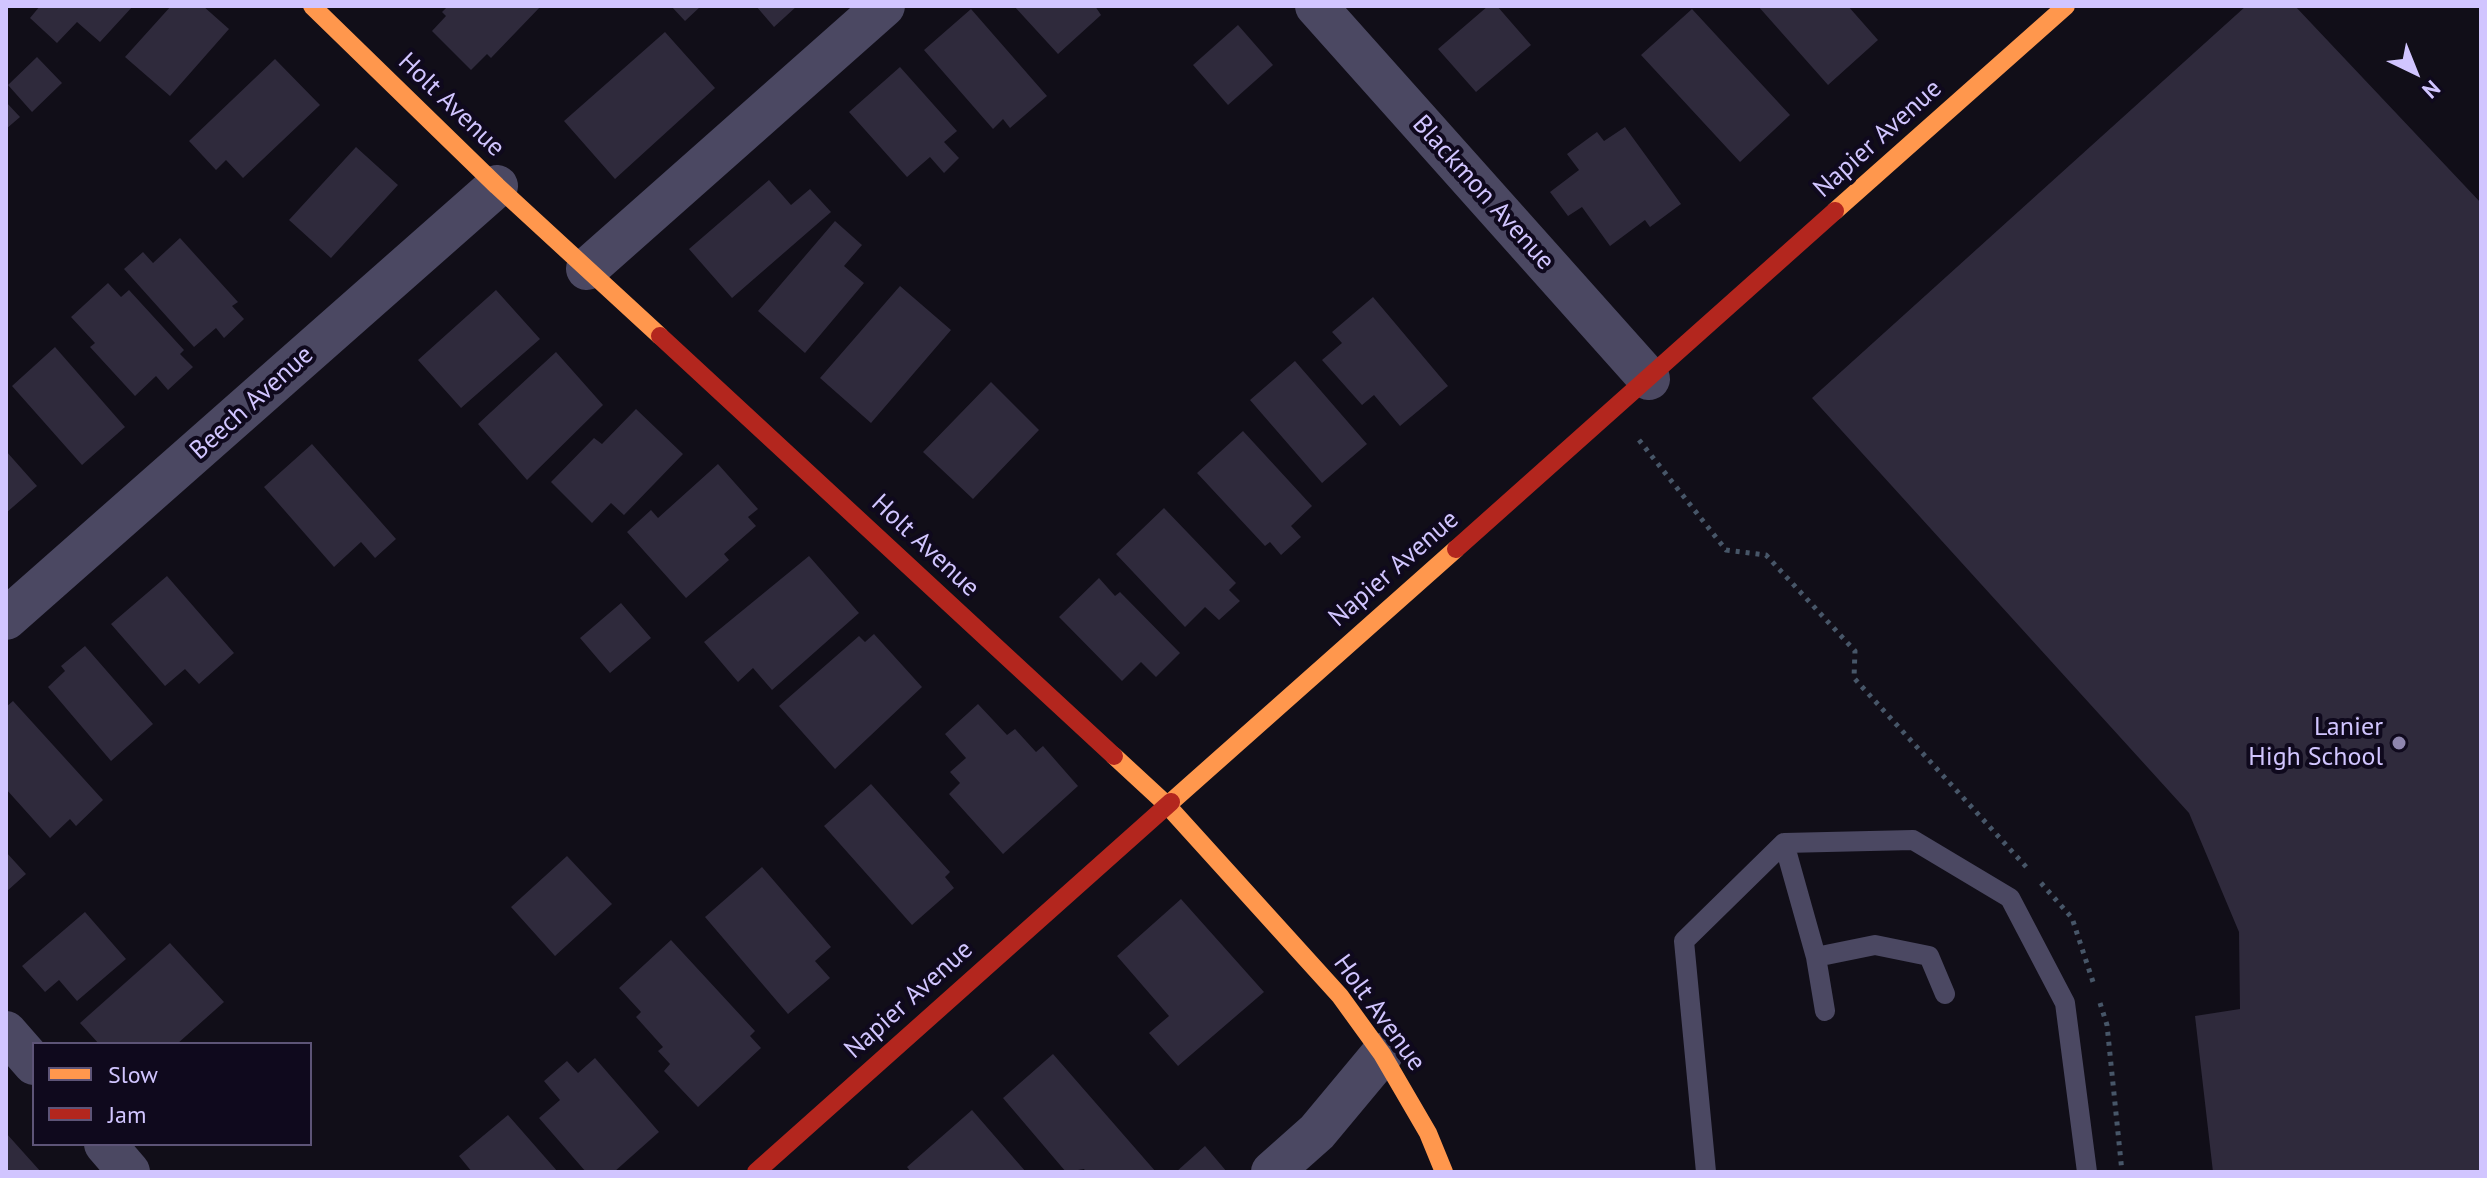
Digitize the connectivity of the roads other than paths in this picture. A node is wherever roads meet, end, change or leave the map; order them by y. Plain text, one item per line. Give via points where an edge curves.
1 (312, 6) edge
2 (884, 6) edge
3 (1316, 6) edge
4 (2066, 6) edge
5 (497, 186) junction
6 (587, 269) junction
7 (1649, 379) junction
8 (6, 619) edge
9 (1166, 804) junction
10 (1784, 843) junction
11 (1816, 957) junction
12 (1945, 994) dead end
13 (1825, 1011) dead end
14 (6, 1032) edge
15 (1382, 1054) junction
16 (32, 1062) edge
17 (107, 1146) edge
18 (129, 1172) edge
19 (756, 1172) edge
20 (1272, 1172) edge
21 (1444, 1172) edge
22 (1706, 1172) edge
23 (2087, 1172) edge

1 - 5 street, Holt Avenue
2 - 6 street
3 - 7 street, Blackmon Avenue
4 - 7 street, Napier Avenue
5 - 6 street, Holt Avenue
5 - 8 street, Beech Avenue
6 - 9 street, Holt Avenue
7 - 9 street, Napier Avenue
9 - 15 street, Holt Avenue via 1340,996
9 - 19 street, Napier Avenue
10 - 11 lane
10 - 22 lane via 1684,941
10 - 23 lane via 1913,840 2010,898 2065,1003
11 - 12 lane via 1875,945 1929,956
11 - 13 lane
14 - 16 street
15 - 20 street via 1317,1132
15 - 21 street, Holt Avenue
17 - 18 street

